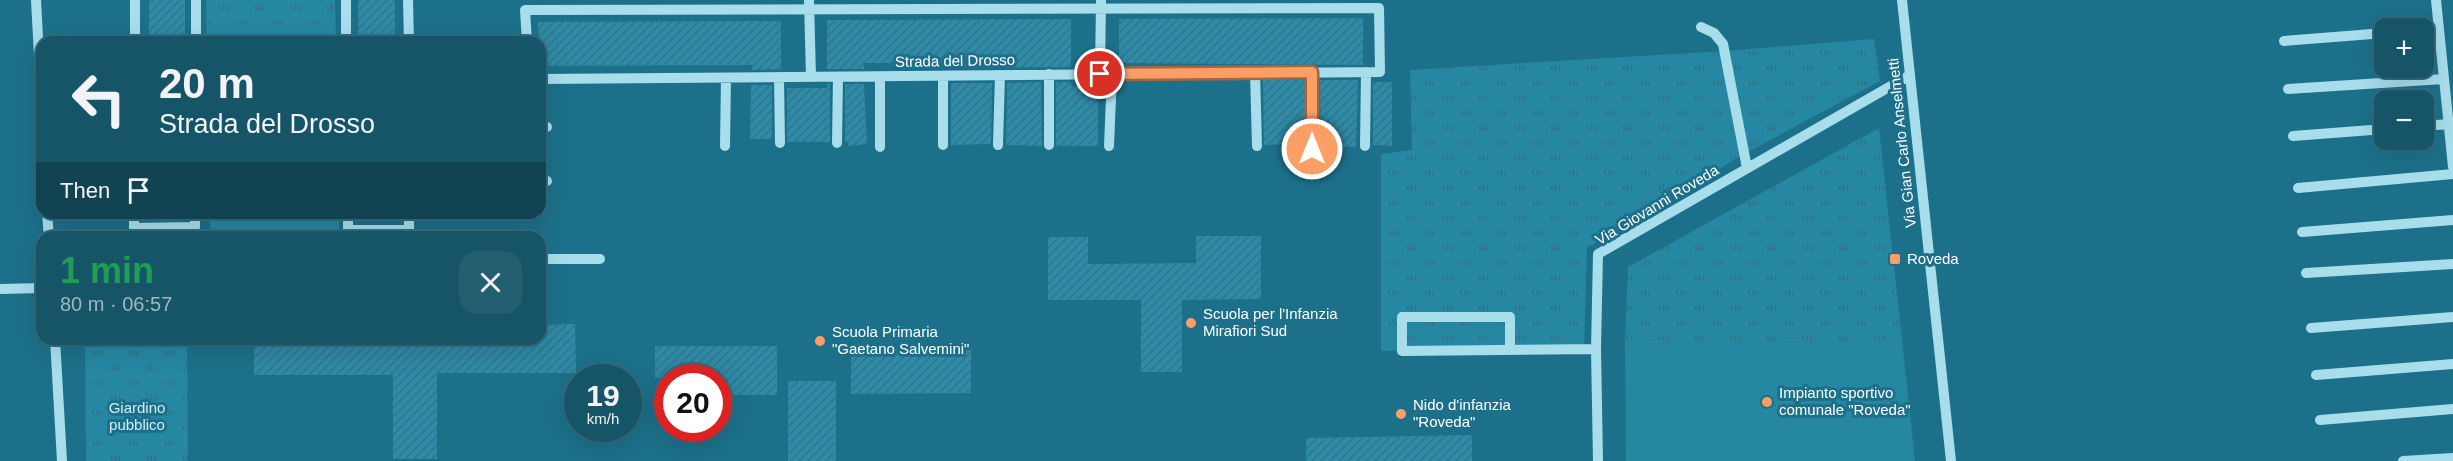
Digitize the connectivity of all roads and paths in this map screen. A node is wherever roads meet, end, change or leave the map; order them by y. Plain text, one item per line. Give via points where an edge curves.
1 (36, 0) edge
2 (135, 0) edge
3 (196, 0) edge
4 (346, 0) edge
5 (408, 0) edge
6 (1902, 0) edge
7 (2436, 0) edge
8 (809, 4) edge
9 (1101, 4) edge
10 (1701, 27) dead end
11 (2434, 28) edge
12 (2439, 28) junction
13 (2374, 34) edge
14 (38, 36) edge
15 (135, 36) edge
16 (196, 36) edge
17 (346, 36) edge
18 (409, 36) edge
19 (526, 36) edge
20 (2284, 41) dead end
21 (1255, 72) junction
22 (1312, 72) junction
23 (1366, 72) junction
24 (1049, 74) junction
25 (1100, 74) junction
26 (1112, 74) junction
27 (999, 75) junction
28 (1910, 75) junction
29 (880, 76) junction
30 (943, 76) junction
31 (811, 77) junction
32 (838, 77) junction
33 (726, 78) junction
34 (779, 78) junction
35 (546, 79) edge
36 (2444, 80) junction
37 (2288, 89) dead end
38 (2449, 124) junction
39 (2434, 125) edge
40 (2374, 130) edge
41 (2293, 136) dead end
42 (780, 143) dead end
43 (837, 143) dead end
44 (943, 145) dead end
45 (998, 145) dead end
46 (1048, 145) dead end
47 (725, 146) dead end
48 (1108, 146) dead end
49 (1257, 146) dead end
50 (1365, 146) dead end
51 (880, 147) dead end
52 (1312, 149) dead end
53 (2453, 167) edge
54 (1747, 168) junction
55 (2453, 174) edge
56 (2298, 188) dead end
57 (134, 219) edge
58 (195, 219) edge
59 (348, 219) edge
60 (409, 219) edge
61 (2453, 220) edge
62 (2302, 232) dead end
63 (546, 259) edge
64 (600, 259) dead end
65 (2453, 264) edge
66 (2306, 273) dead end
67 (36, 288) edge
68 (0, 289) edge
69 (2453, 317) edge
70 (2311, 328) dead end
71 (55, 345) edge
72 (1510, 349) junction
73 (1596, 349) junction
74 (2453, 364) edge
75 (2316, 375) dead end
76 (2453, 410) edge
77 (2320, 420) dead end
78 (2453, 458) edge
79 (62, 461) edge
80 (1598, 461) edge
81 (1951, 461) edge
82 (2403, 461) edge

1 - 14 street
2 - 15 street
3 - 16 street
4 - 17 street
5 - 18 street
6 - 28 street, Via Gian Carlo Anselmetti
7 - 12 street
8 - 9 street
8 - 19 street via 525,10
8 - 31 street
9 - 23 street via 1379,8 1380,72
9 - 25 street
10 - 54 street via 1720,37 1723,44
11 - 12 street
12 - 36 street
13 - 20 street
21 - 22 street, Strada del Drosso
21 - 26 street, Strada del Drosso
21 - 49 street
22 - 23 street, Strada del Drosso
22 - 52 street
23 - 50 street
24 - 25 street, Strada del Drosso
24 - 27 street, Strada del Drosso
24 - 46 street
25 - 26 street, Strada del Drosso
26 - 48 street
27 - 30 street, Strada del Drosso
27 - 45 street
28 - 54 street, Via Giovanni Roveda
28 - 81 street, Via Gian Carlo Anselmetti
29 - 30 street, Strada del Drosso
29 - 32 street, Strada del Drosso
29 - 51 street
30 - 44 street
31 - 32 street, Strada del Drosso
31 - 34 street, Strada del Drosso
32 - 43 street
33 - 34 street, Strada del Drosso
33 - 35 street, Strada del Drosso
33 - 47 street
34 - 42 street
36 - 37 street
36 - 38 street
38 - 39 street
38 - 53 street
40 - 41 street
54 - 73 street, Via Giovanni Roveda via 1598,254
55 - 56 street
57 - 58 street via 134,228 195,227
59 - 60 street via 348,230 409,230
61 - 62 street
63 - 64 street
65 - 66 street
67 - 68 street
69 - 70 street
71 - 79 street
72 - 72 street via 1402,351 1402,317 1510,316
72 - 73 street
73 - 80 street, Via Giovanni Roveda
74 - 75 street
76 - 77 street
78 - 82 street

